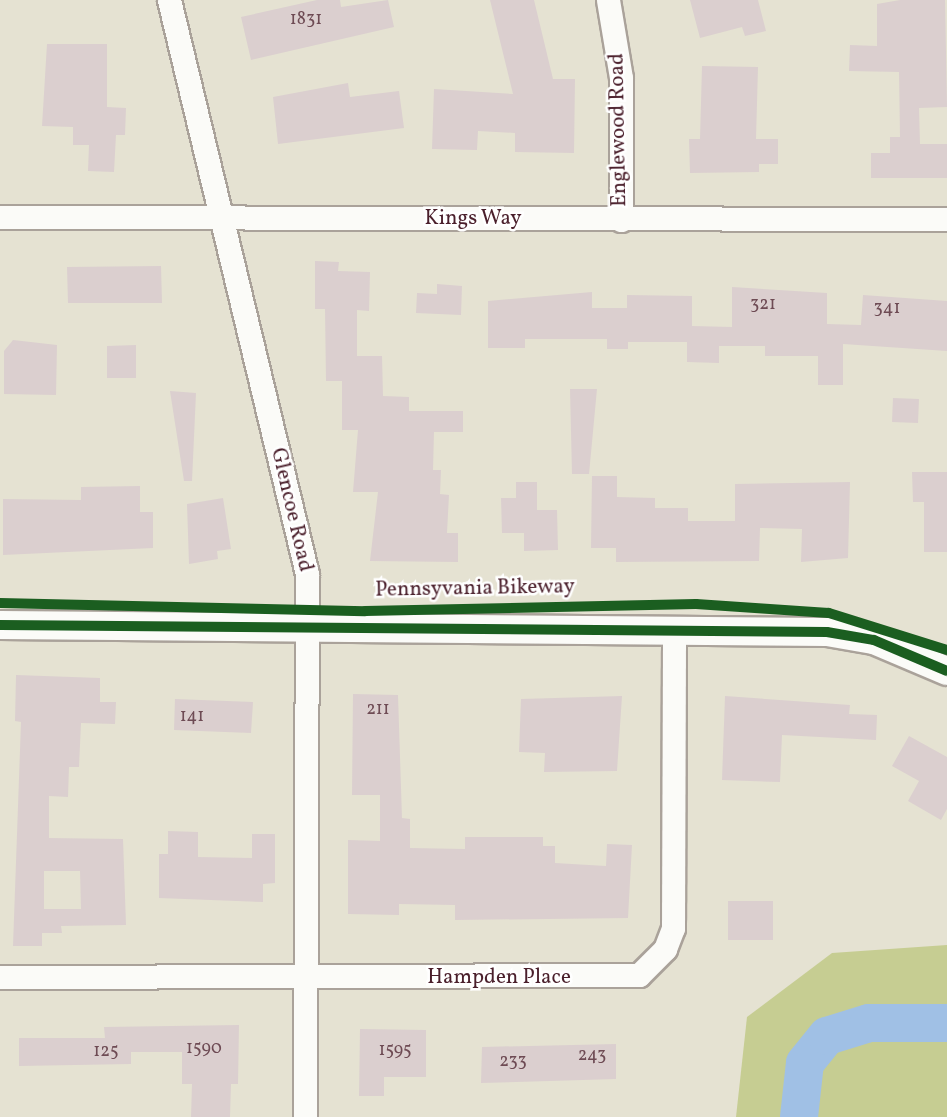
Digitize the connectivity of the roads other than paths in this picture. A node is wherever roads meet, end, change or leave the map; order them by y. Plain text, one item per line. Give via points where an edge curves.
1 (169, 0) edge
2 (608, 0) edge
3 (0, 217) edge
4 (221, 218) junction
5 (947, 219) edge
6 (621, 220) junction
7 (0, 625) edge
8 (307, 627) junction
9 (674, 629) junction
10 (947, 671) edge
11 (0, 977) edge
12 (306, 978) junction
13 (305, 1117) edge

1 - 4 street, Glencoe Road
2 - 6 street, Englewood Road via 621,78
3 - 4 street, Kings Way
4 - 6 street, Kings Way
4 - 8 street, Glencoe Road via 307,574
5 - 6 street, Kings Way
7 - 8 street
8 - 9 street
8 - 12 street, Glencoe Road
9 - 10 street via 850,635
9 - 12 street, Hampden Place via 673,928 652,965 620,979
11 - 12 street, Hampden Place
12 - 13 street, Glencoe Road

